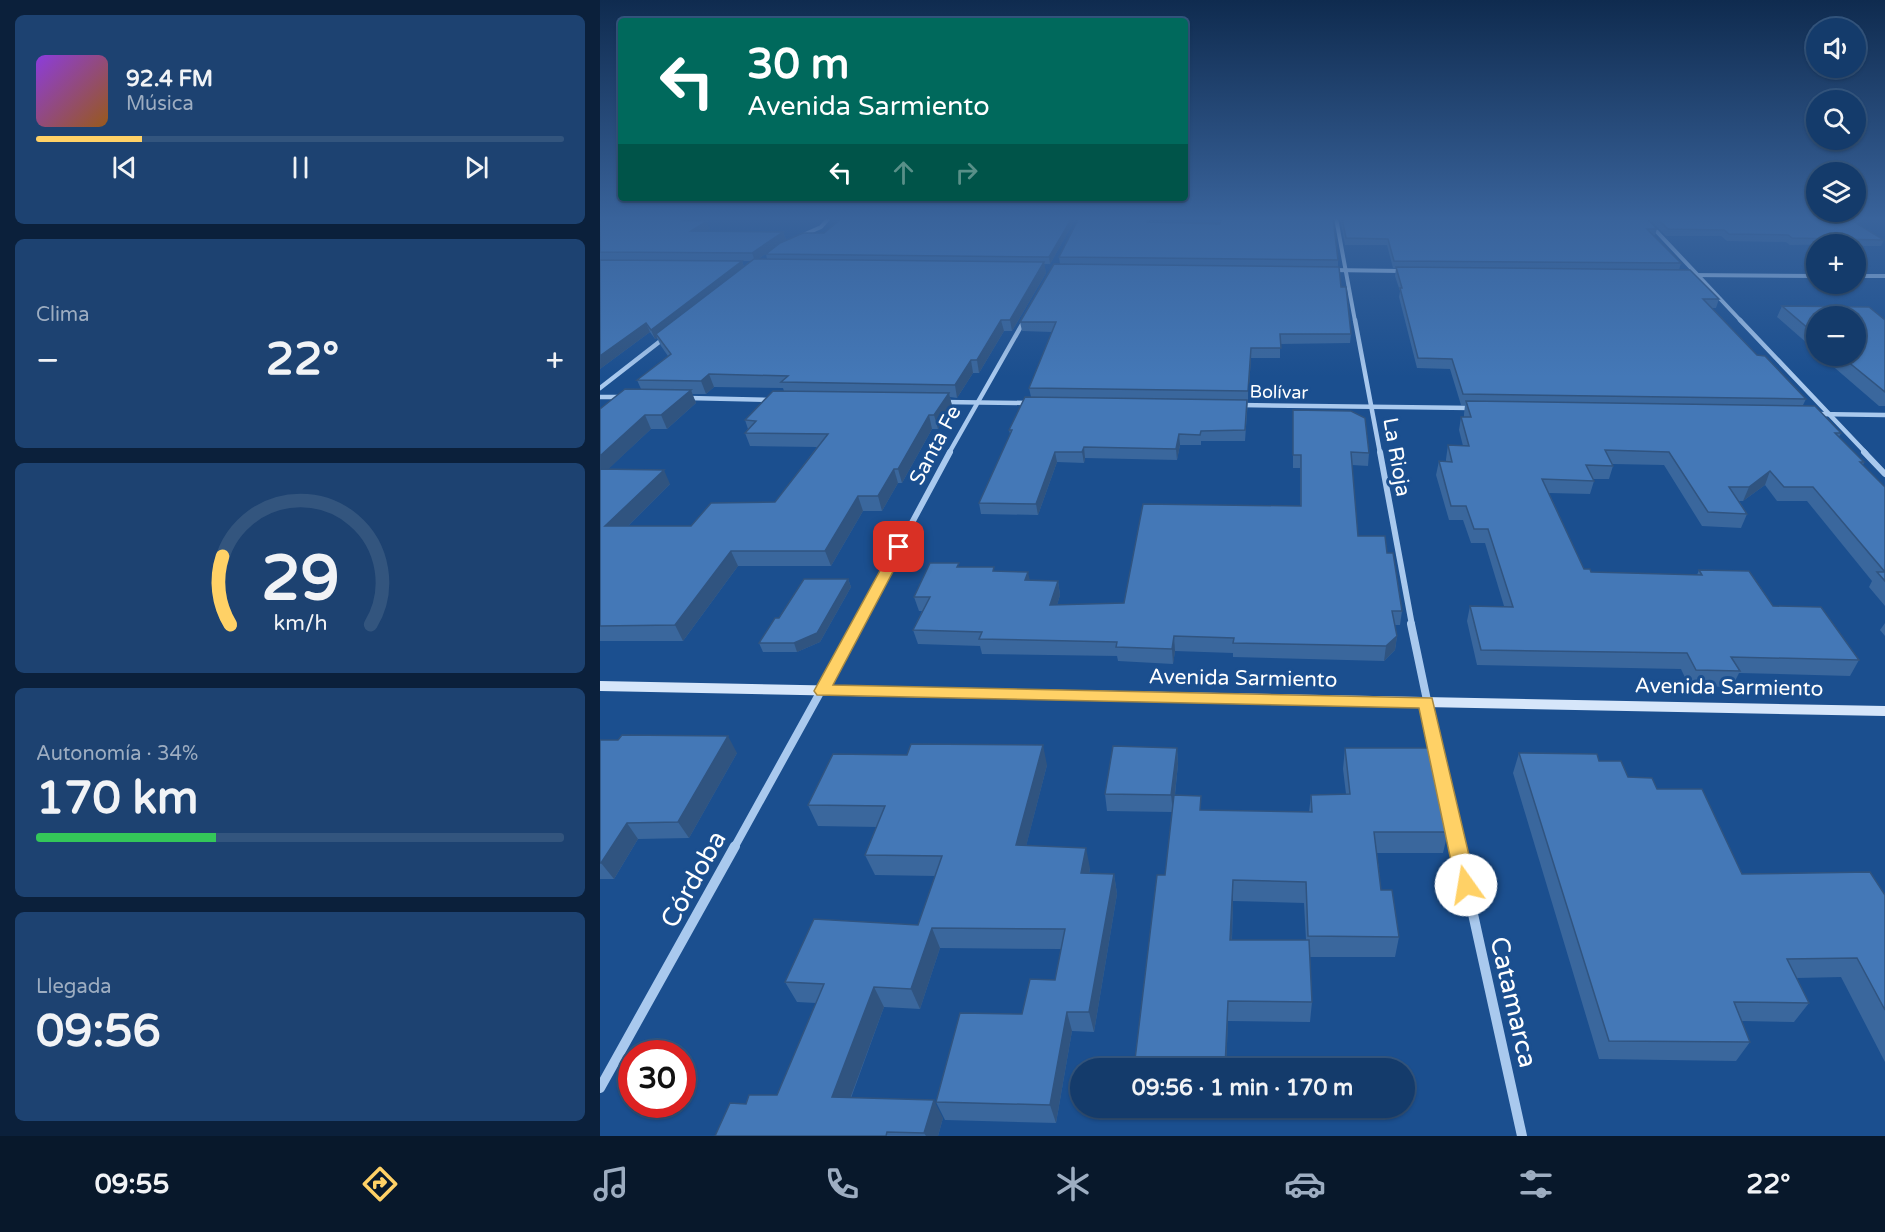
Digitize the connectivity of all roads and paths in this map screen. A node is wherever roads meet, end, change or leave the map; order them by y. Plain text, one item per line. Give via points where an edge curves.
1 (1347, 271) edge
2 (1692, 271) edge
3 (1685, 274) edge
4 (1696, 275) junction
5 (1806, 276) edge
6 (1866, 276) edge
7 (1885, 276) edge
8 (1030, 310) edge
9 (665, 337) edge
10 (600, 388) edge
11 (600, 397) edge
12 (624, 397) edge
13 (682, 398) edge
14 (776, 400) edge
15 (941, 402) edge
16 (976, 403) junction
17 (1036, 403) edge
18 (1228, 405) edge
19 (1371, 406) junction
20 (1477, 408) edge
21 (1805, 414) edge
22 (1828, 414) junction
23 (1885, 416) edge
24 (1885, 474) edge
25 (600, 686) edge
26 (822, 691) junction
27 (1426, 702) junction
28 (1885, 711) edge
29 (600, 1088) edge
30 (1522, 1136) edge

1 - 19 street, La Rioja
2 - 4 street
3 - 4 street
4 - 5 street
4 - 22 street
6 - 7 street
8 - 16 street, Santa Fe
9 - 10 street
11 - 12 street
13 - 14 street
15 - 16 street
16 - 17 street
16 - 26 street, Santa Fe
18 - 19 street, Bolívar
19 - 20 street, Bolívar
19 - 27 street, La Rioja
21 - 22 street
22 - 23 street
22 - 24 street
25 - 26 main road, Avenida Sarmiento
26 - 27 main road, Avenida Sarmiento
26 - 29 street, Córdoba
27 - 28 main road, Avenida Sarmiento
27 - 30 street, Catamarca

